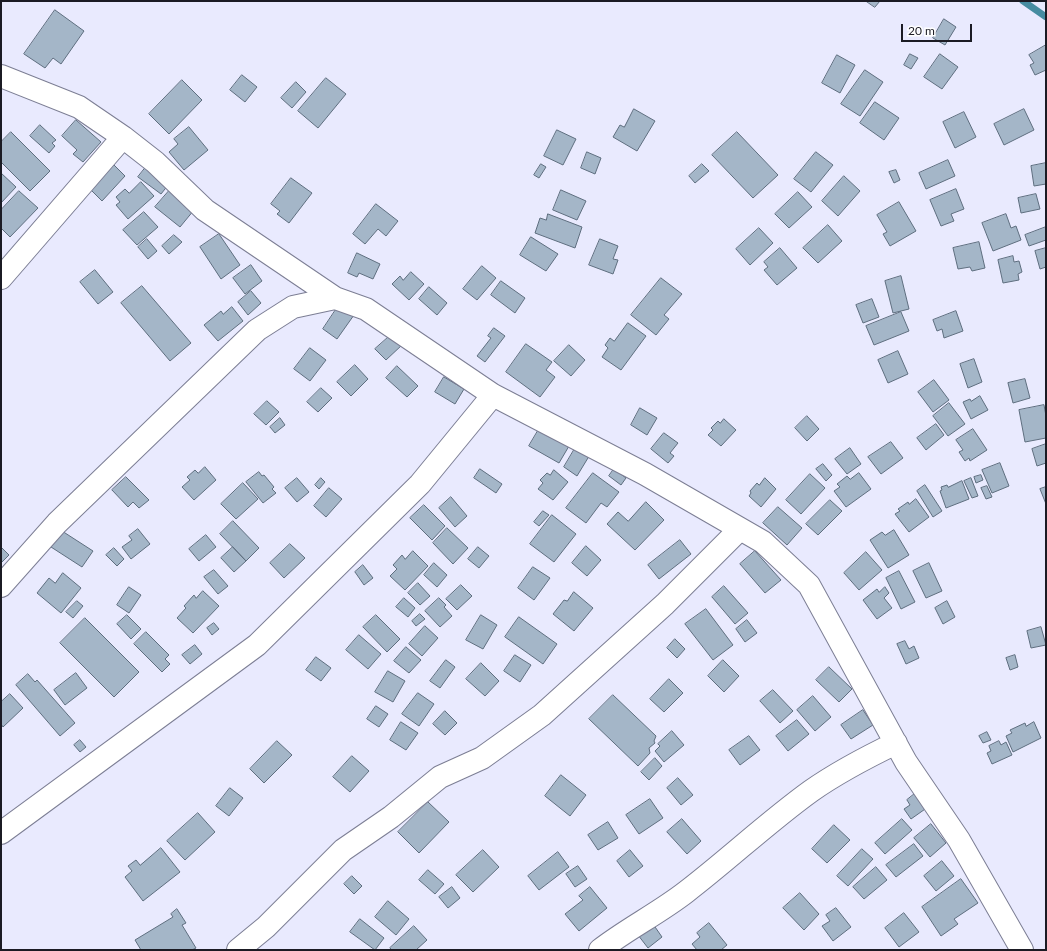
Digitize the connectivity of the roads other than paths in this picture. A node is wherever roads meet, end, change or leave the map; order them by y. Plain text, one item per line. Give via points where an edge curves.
1 (1, 76) edge
2 (123, 137) junction
3 (1, 278) edge
4 (335, 298) junction
5 (493, 395) junction
6 (740, 529) junction
7 (1, 586) edge
8 (896, 743) junction
9 (1, 833) edge
10 (238, 950) edge
11 (600, 950) edge
12 (1022, 950) edge

1 - 2 street via 79,107
2 - 3 street
2 - 4 street via 155,162 205,210
4 - 5 street via 366,309
4 - 7 street via 293,307 258,330 57,524
5 - 6 street via 645,474
5 - 9 street via 420,484 257,645
6 - 8 street via 763,542 810,585
6 - 10 street via 665,604 542,715 482,758 440,777 392,817 344,850 266,927
8 - 11 street via 812,790 684,894
8 - 12 street via 959,840

